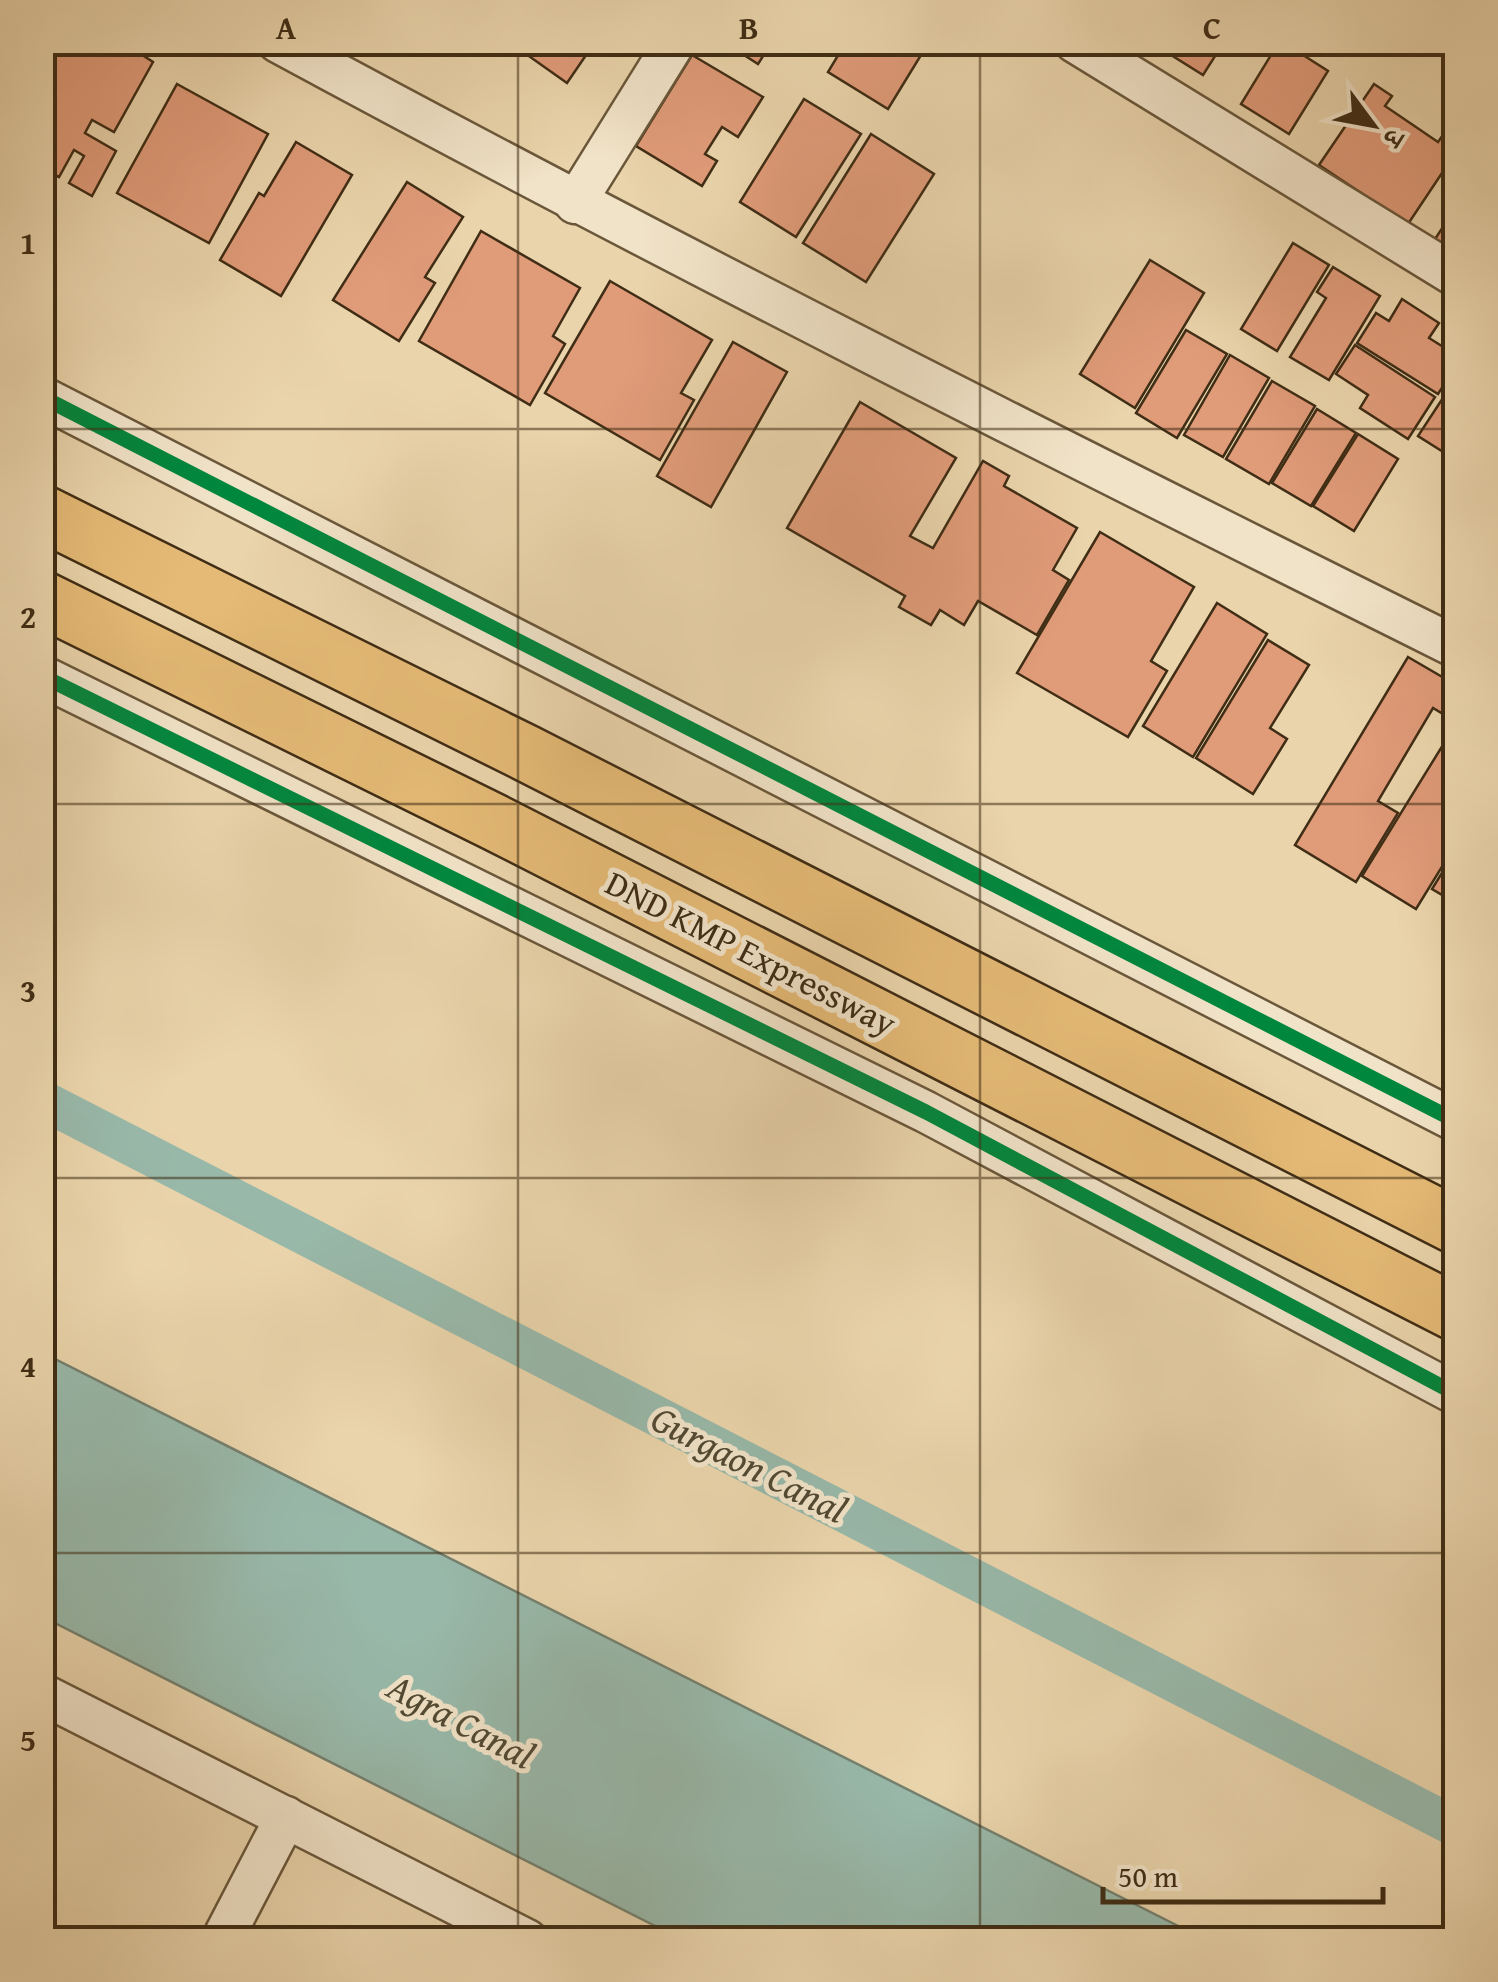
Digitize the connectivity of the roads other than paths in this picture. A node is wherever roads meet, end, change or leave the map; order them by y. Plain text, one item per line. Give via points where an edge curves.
1 (278, 42) edge
2 (675, 42) edge
3 (1075, 42) edge
4 (576, 203) junction
5 (1456, 276) edge
6 (42, 397) edge
7 (42, 513) edge
8 (42, 600) edge
9 (1456, 648) edge
10 (42, 676) edge
11 (1456, 1121) edge
12 (1456, 1226) edge
13 (1456, 1314) edge
14 (1456, 1394) edge
15 (42, 1694) edge
16 (286, 1818) junction
17 (222, 1940) edge
18 (527, 1940) edge

1 - 4 street
2 - 4 street
3 - 5 street
4 - 9 street
6 - 11 street
7 - 12 highway
8 - 13 highway, DND KMP Expressway via 512,831
10 - 14 street via 926,1112
15 - 16 street
16 - 17 street
16 - 18 street

